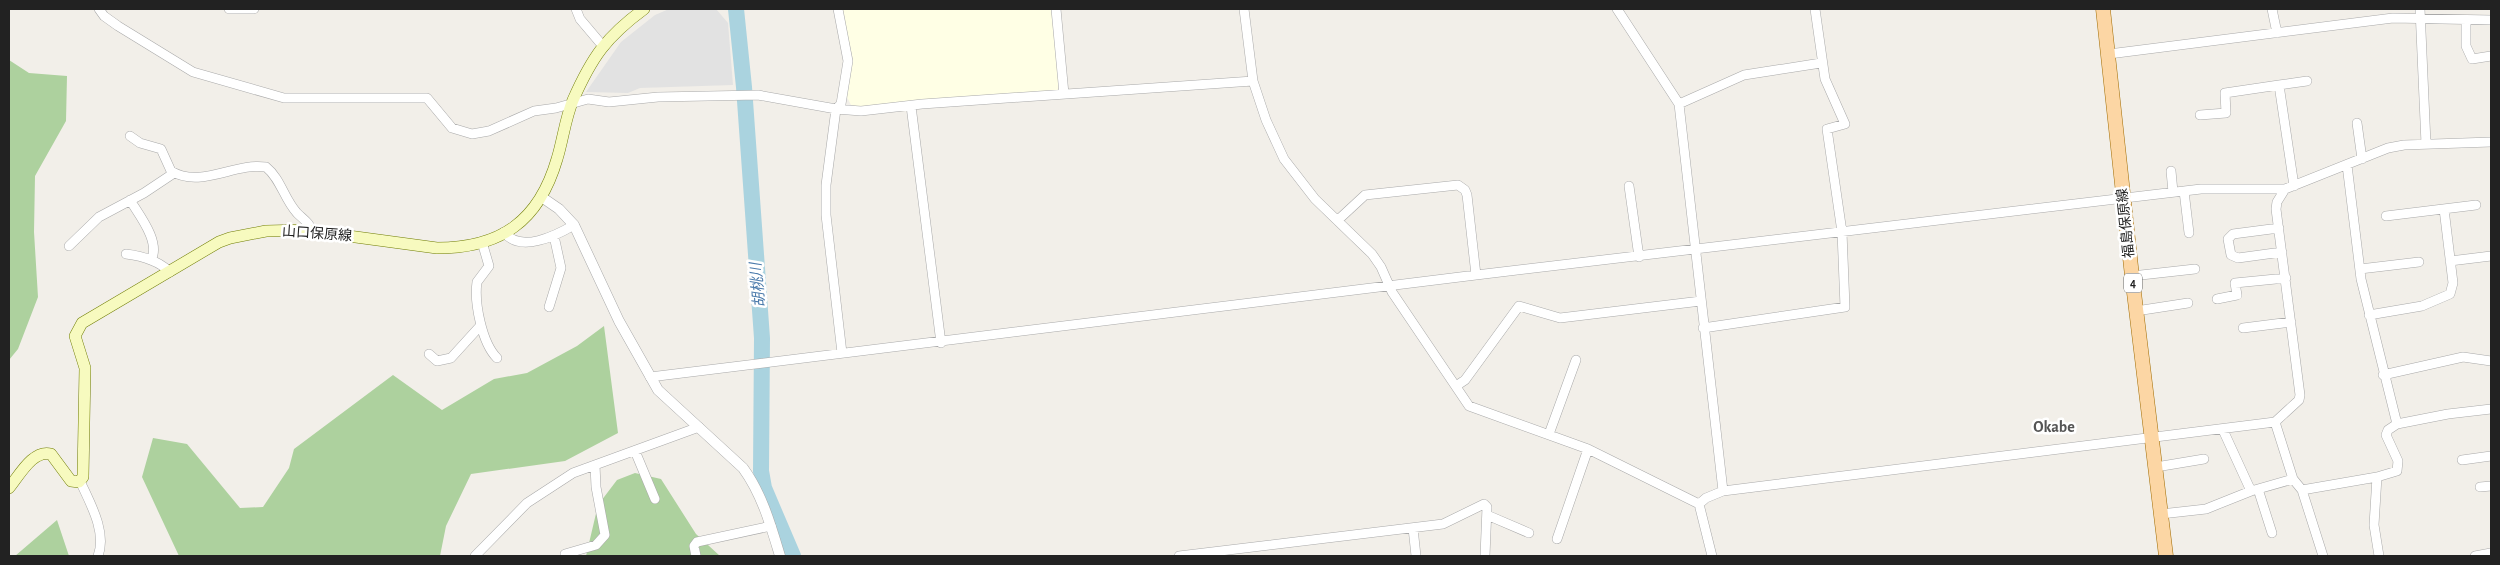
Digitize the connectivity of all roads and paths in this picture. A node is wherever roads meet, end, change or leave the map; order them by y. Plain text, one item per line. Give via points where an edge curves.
1 (99, 9) edge
2 (229, 9) edge
3 (254, 9) edge
4 (576, 9) edge
5 (644, 9) edge
6 (838, 9) edge
7 (1056, 9) edge
8 (1244, 9) edge
9 (1617, 9) edge
10 (1814, 9) edge
11 (2103, 9) edge
12 (2272, 9) edge
13 (2420, 9) edge
14 (2420, 19) junction
15 (2466, 20) junction
16 (2491, 20) edge
17 (2277, 33) junction
18 (602, 45) junction
19 (2109, 54) junction
20 (2491, 56) edge
21 (1821, 63) junction
22 (1253, 81) junction
23 (2307, 81) dead end
24 (2279, 85) junction
25 (1064, 94) junction
26 (572, 103) junction
27 (1679, 104) junction
28 (911, 106) junction
29 (836, 109) junction
30 (2200, 115) dead end
31 (2357, 123) dead end
32 (130, 136) dead end
33 (2491, 142) edge
34 (2426, 144) junction
35 (2362, 159) junction
36 (2347, 166) junction
37 (2171, 172) dead end
38 (174, 173) junction
39 (1629, 186) dead end
40 (2290, 188) junction
41 (2184, 191) junction
42 (2173, 192) junction
43 (543, 198) junction
44 (2123, 198) junction
45 (130, 200) junction
46 (2476, 205) dead end
47 (2444, 209) junction
48 (2386, 216) dead end
49 (1338, 220) junction
50 (574, 225) junction
51 (2279, 228) junction
52 (312, 231) junction
53 (504, 232) junction
54 (1842, 232) junction
55 (2189, 233) dead end
56 (554, 236) junction
57 (482, 242) junction
58 (70, 246) dead end
59 (1696, 250) junction
60 (2282, 252) junction
61 (126, 254) dead end
62 (2491, 256) edge
63 (1639, 257) junction
64 (151, 260) junction
65 (2450, 261) junction
66 (2419, 262) dead end
67 (2195, 268) dead end
68 (2360, 269) junction
69 (170, 272) junction
70 (1476, 274) junction
71 (2132, 276) junction
72 (2286, 278) junction
73 (1390, 287) junction
74 (2216, 299) dead end
75 (1701, 300) junction
76 (2188, 303) dead end
77 (549, 307) dead end
78 (2136, 311) junction
79 (2370, 315) junction
80 (2291, 322) junction
81 (481, 325) junction
82 (1703, 328) junction
83 (2243, 328) dead end
84 (941, 343) junction
85 (429, 354) dead end
86 (842, 354) junction
87 (497, 358) dead end
88 (1576, 360) dead end
89 (2491, 361) edge
90 (2383, 375) junction
91 (650, 377) junction
92 (1456, 386) junction
93 (2491, 409) edge
94 (2275, 422) junction
95 (2397, 424) junction
96 (699, 427) junction
97 (2223, 430) junction
98 (1549, 434) junction
99 (2152, 438) junction
100 (1588, 449) junction
101 (636, 451) junction
102 (2491, 456) edge
103 (2204, 459) dead end
104 (2462, 460) dead end
105 (595, 466) junction
106 (2156, 467) junction
107 (2377, 477) junction
108 (2294, 479) junction
109 (80, 481) junction
110 (2491, 486) edge
111 (2480, 487) dead end
112 (9, 488) edge
113 (2255, 490) junction
114 (2302, 490) junction
115 (1723, 491) junction
116 (655, 499) dead end
117 (1699, 504) junction
118 (2161, 514) junction
119 (1487, 515) junction
120 (771, 526) junction
121 (1412, 528) junction
122 (1529, 533) dead end
123 (2272, 533) dead end
124 (1557, 538) dead end
125 (565, 554) dead end
126 (2491, 554) edge
127 (98, 556) edge
128 (475, 556) edge
129 (696, 556) edge
130 (780, 556) edge
131 (1179, 556) edge
132 (1416, 556) edge
133 (1485, 556) edge
134 (1712, 556) edge
135 (2166, 556) edge
136 (2323, 556) edge
137 (2379, 556) edge
138 (2475, 556) edge

1 - 26 street via 118,26 193,72 284,98 427,98 452,128 472,134 489,131 534,111
2 - 3 street
4 - 18 street
5 - 18 main road, 山口保原線
6 - 29 street via 848,61 841,104
7 - 25 street
8 - 22 street
9 - 27 street
10 - 21 street
11 - 19 main road, 福島保原線 / 4
12 - 17 street
13 - 14 street
14 - 15 street
14 - 17 street via 2393,18
14 - 34 street
15 - 16 street
15 - 20 street via 2466,46 2472,59
17 - 19 street
18 - 26 main road, 山口保原線
19 - 44 main road, 福島保原線 / 4
21 - 27 street via 1744,75
21 - 54 street via 1845,124 1828,129
22 - 25 street
22 - 49 street via 1284,159 1315,199
23 - 24 street
24 - 30 street via 2225,93 2226,112
24 - 40 street
25 - 28 street
26 - 29 street via 588,99 609,102 658,97 758,95
26 - 43 main road, 山口保原線 via 558,159
27 - 59 street
28 - 29 street via 860,111
28 - 84 street
29 - 86 street via 826,186 826,215
31 - 35 street
32 - 38 street via 163,151
33 - 34 street
34 - 35 street via 2388,148
35 - 36 street
36 - 40 street
36 - 68 street
37 - 42 street
38 - 45 street
38 - 52 street via 201,177 266,167
39 - 63 street
40 - 41 street
40 - 51 street via 2277,202
41 - 42 street
41 - 55 street
42 - 44 street
43 - 50 street
43 - 53 main road, 山口保原線 via 526,217
44 - 54 street
44 - 71 main road, 福島保原線 / 4
45 - 58 street via 99,217
45 - 64 street via 150,236
46 - 47 street
47 - 48 street
47 - 65 street
49 - 70 street via 1365,196 1458,184 1466,195
49 - 73 street via 1372,254 1382,267
50 - 56 street
50 - 91 street via 598,280
51 - 60 street
51 - 60 street via 2233,234 2228,239 2232,255 2238,258
52 - 57 main road, 山口保原線 via 436,248 464,247
52 - 69 main road, 山口保原線 via 266,231 230,238
53 - 56 street via 508,237 521,241
53 - 57 main road, 山口保原線
54 - 59 street
54 - 82 street via 1845,307
56 - 77 street via 561,268
57 - 81 street via 489,266 477,282
59 - 63 street
59 - 75 street
60 - 72 street
61 - 64 street
62 - 65 street
63 - 70 street
64 - 69 street
65 - 79 street via 2453,283 2450,294 2422,306
66 - 68 street
67 - 71 street
68 - 79 street
69 - 109 main road, 山口保原線 via 82,323 77,329 75,336 85,368 86,388 84,473
70 - 73 street
71 - 78 main road, 福島保原線 / 4
72 - 74 street via 2235,283 2237,296
72 - 80 street
73 - 84 street
73 - 92 street
75 - 82 street
75 - 92 street via 1560,318 1519,306 1465,380
76 - 78 street
78 - 99 main road, 福島保原線 / 4
79 - 90 street
80 - 83 street
80 - 94 street via 2300,395
81 - 85 street via 451,358 437,361
81 - 87 street via 491,352
82 - 115 street
84 - 86 street
86 - 91 street
88 - 98 street
89 - 90 street via 2463,357
90 - 95 street
91 - 96 street via 665,397
92 - 98 street via 1472,408
93 - 95 street
94 - 97 street
94 - 108 street
95 - 107 street via 2386,435 2398,460 2397,471
96 - 101 street
96 - 120 street via 746,472
97 - 99 street
97 - 113 street
98 - 100 street
99 - 106 main road, 福島保原線 / 4
99 - 115 street
100 - 117 street
100 - 124 street
101 - 105 street
101 - 116 street
102 - 104 street
103 - 106 street
105 - 125 street via 605,535 596,545
105 - 128 street via 573,473 527,503
106 - 118 main road, 福島保原線 / 4
107 - 114 street
107 - 137 street via 2375,531
108 - 113 street
108 - 114 street
109 - 112 main road via 71,481 46,452 33,458
109 - 127 street via 102,540
110 - 111 street
113 - 118 street via 2206,509
113 - 123 street
114 - 136 street
115 - 117 street
117 - 134 street
118 - 135 main road, 福島保原線 / 4
119 - 121 street via 1484,504 1449,523
119 - 122 street
119 - 133 street
120 - 129 street via 697,542 694,546
120 - 130 street
121 - 131 street
121 - 132 street
126 - 138 street

